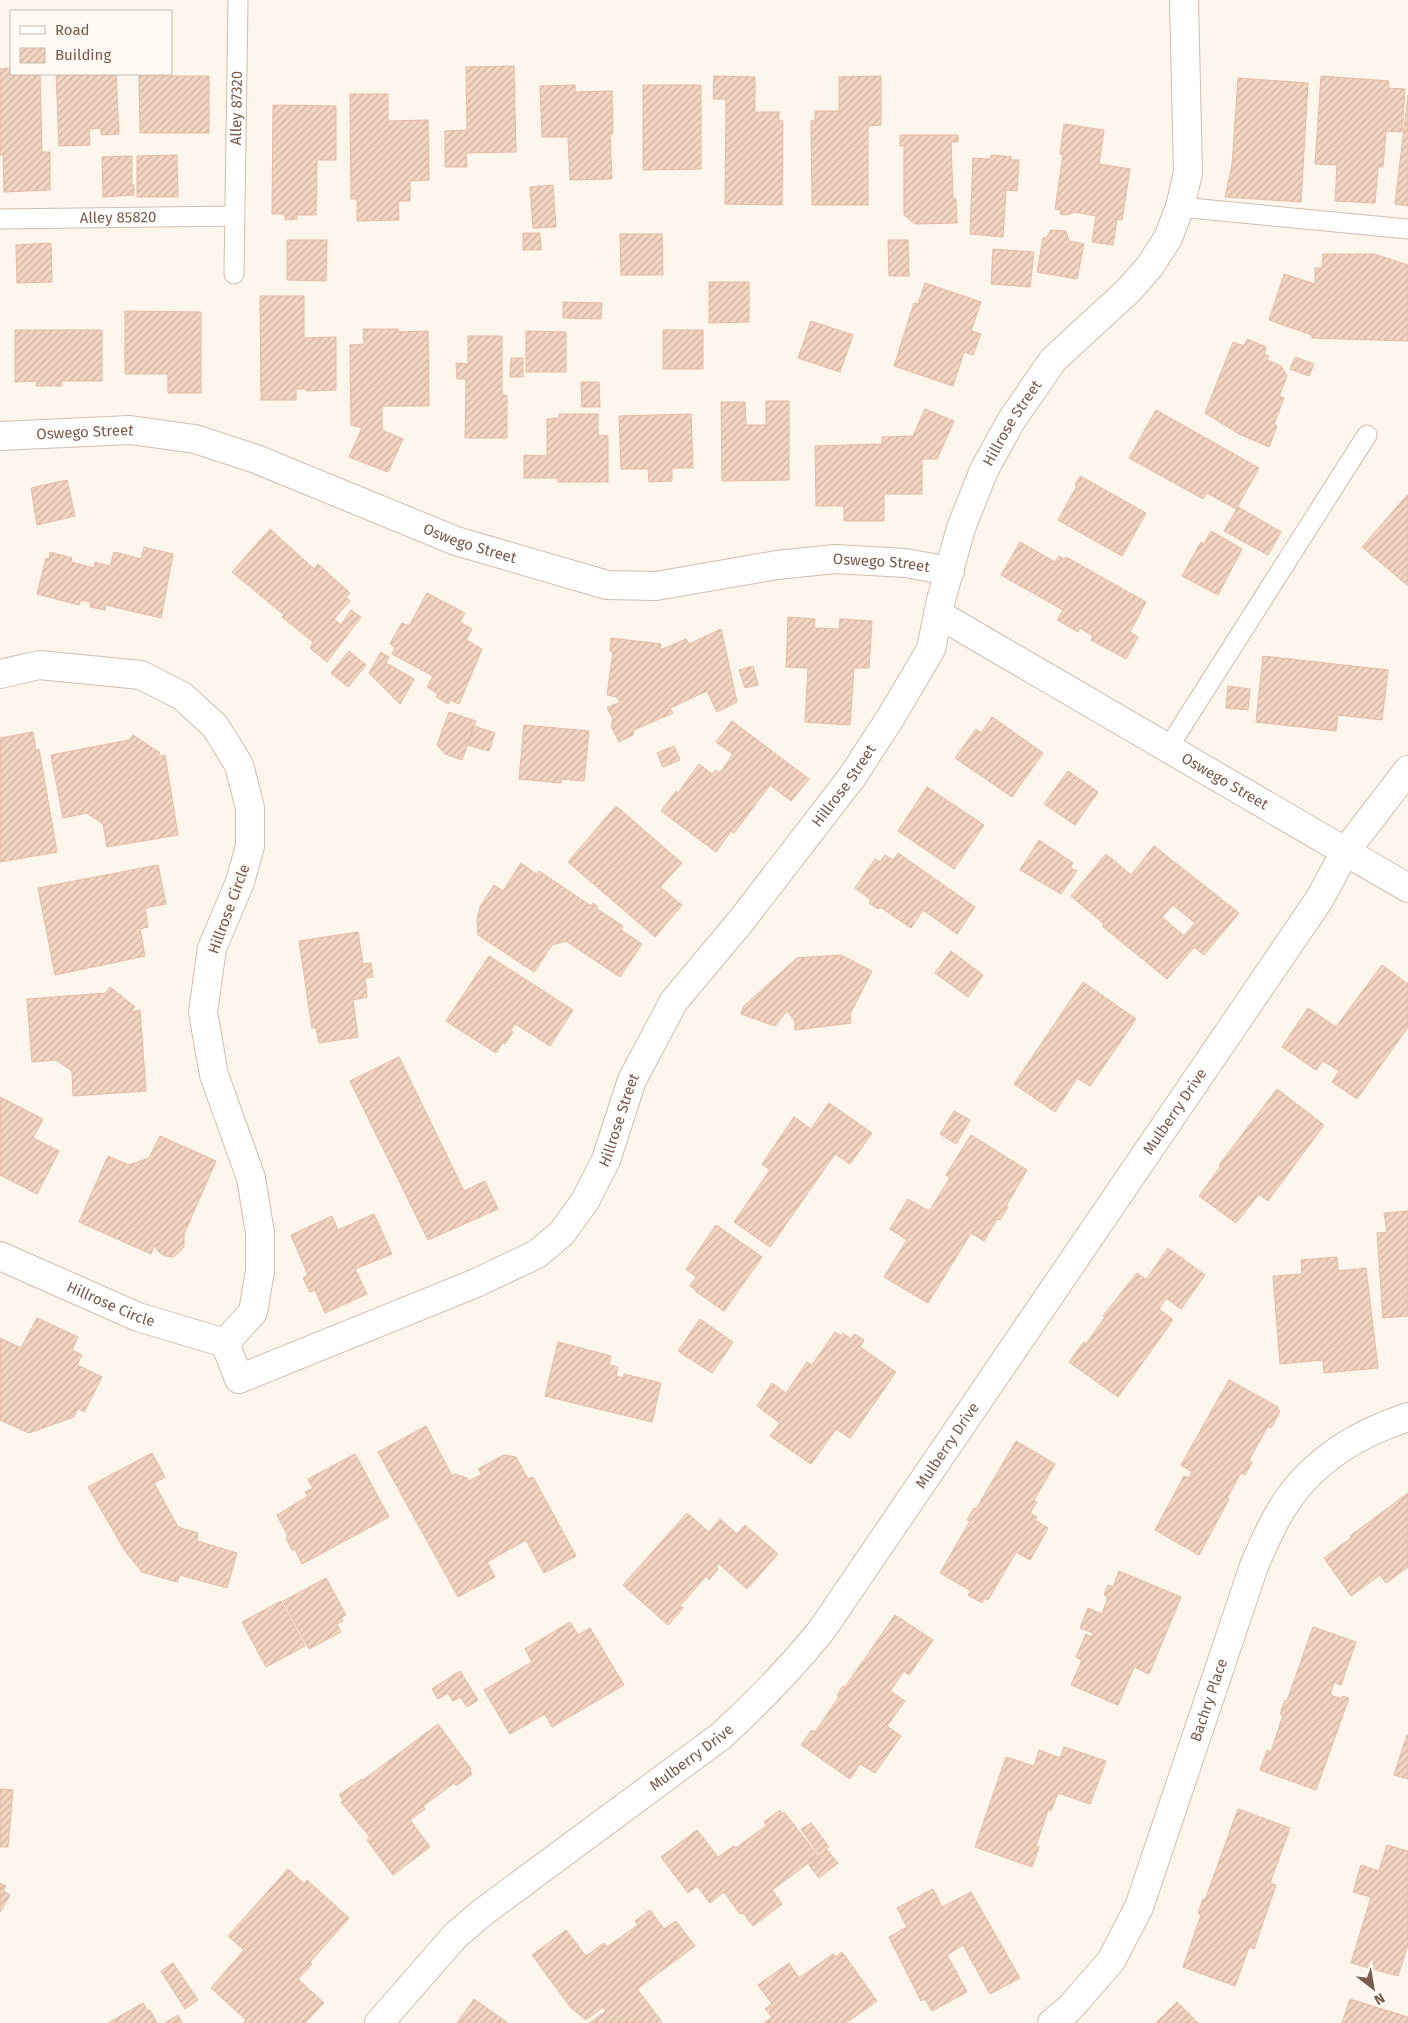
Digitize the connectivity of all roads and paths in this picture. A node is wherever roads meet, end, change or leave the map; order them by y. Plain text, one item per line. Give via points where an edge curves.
1 (238, 0) edge
2 (1184, 0) edge
3 (1180, 207) junction
4 (234, 216) junction
5 (0, 219) edge
6 (1408, 229) edge
7 (234, 274) dead end
8 (1367, 435) dead end
9 (0, 436) edge
10 (950, 571) junction
11 (938, 614) junction
12 (0, 674) edge
13 (1168, 748) junction
14 (1408, 770) edge
15 (1345, 852) junction
16 (1408, 888) edge
17 (0, 1256) edge
18 (225, 1343) junction
19 (1408, 1417) edge
20 (379, 2023) edge
21 (1052, 2023) edge

1 - 4 lane, Alley 87320
2 - 3 street, Hillrose Street via 1188,174
3 - 6 lane
3 - 10 street, Hillrose Street via 1168,238 1150,266 1128,291 1053,360 1011,421 984,470 961,528
4 - 5 lane, Alley 85820
4 - 7 lane, Alley 87320
8 - 13 lane
9 - 10 street, Oswego Street via 130,430 194,439 256,459 456,541 607,585 656,586 777,565 835,559 905,563
10 - 11 street, Hillrose Street
11 - 13 street, Oswego Street
11 - 18 street, Hillrose Street via 931,649 852,777 674,1001 632,1080 606,1160 585,1201 562,1233 537,1254 476,1284 239,1379
12 - 18 street, Hillrose Circle via 38,665 141,675 182,696 215,726 239,765 250,808 250,846 240,882 212,948 203,1012 214,1075 251,1178 260,1232 260,1271 253,1312
13 - 15 street, Oswego Street
14 - 15 street, Mulberry Drive
15 - 16 street, Oswego Street
15 - 20 street, Mulberry Drive via 1319,900 803,1654 721,1736 455,1936
17 - 18 street, Hillrose Circle via 138,1317
19 - 21 street, Bachry Place via 1346,1444 1316,1468 1290,1497 1270,1531 1254,1566 1139,1907 1111,1962 1070,2008

